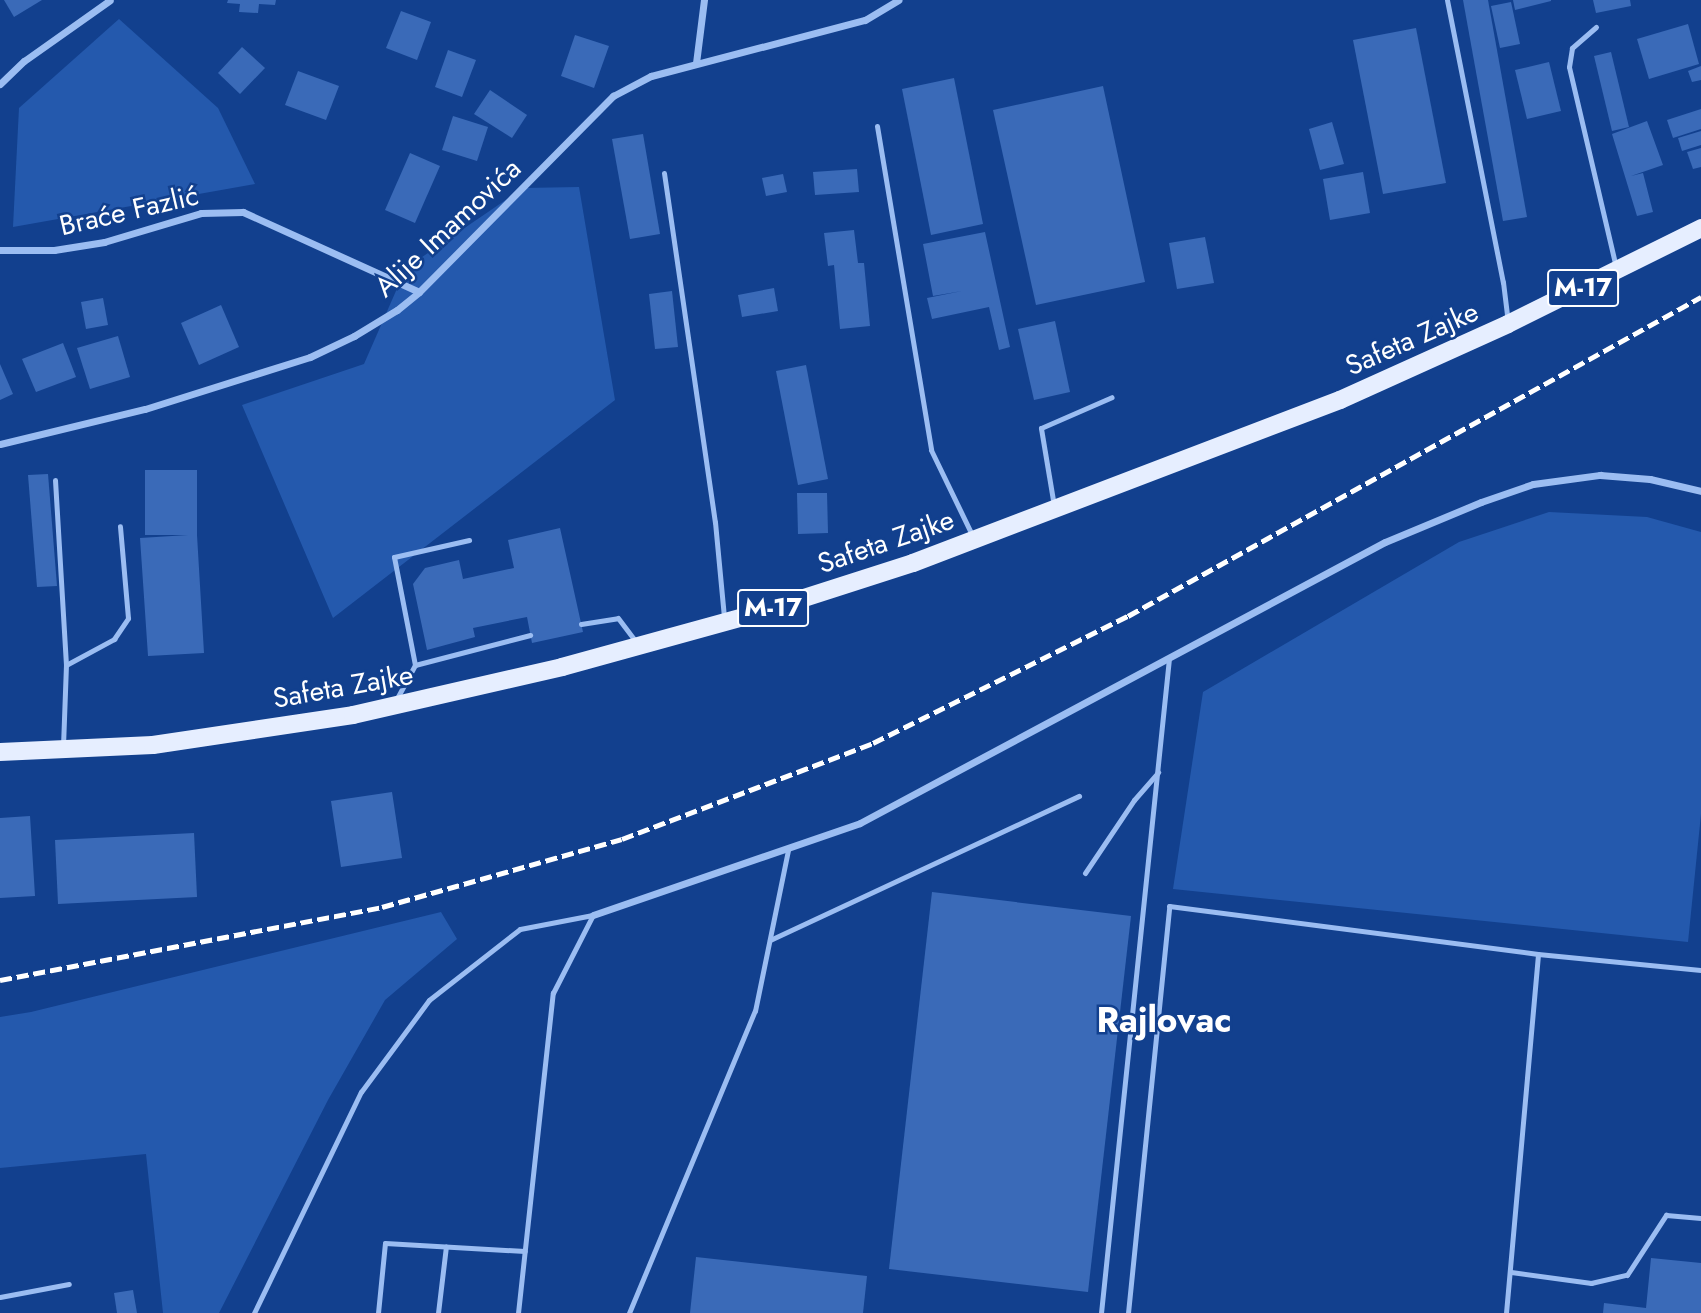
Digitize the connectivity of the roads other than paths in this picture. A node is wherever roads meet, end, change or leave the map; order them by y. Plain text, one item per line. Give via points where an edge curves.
1 (110, 0) edge
2 (704, 0) edge
3 (898, 0) edge
4 (1447, 0) edge
5 (1596, 27) dead end
6 (696, 63) junction
7 (0, 84) edge
8 (877, 126) dead end
9 (664, 173) dead end
10 (1701, 228) edge
11 (0, 250) edge
12 (1617, 271) junction
13 (419, 292) junction
14 (1508, 324) junction
15 (1112, 397) dead end
16 (0, 444) edge
17 (55, 480) dead end
18 (1701, 491) edge
19 (1055, 509) junction
20 (120, 526) dead end
21 (469, 540) dead end
22 (974, 540) junction
23 (724, 622) junction
24 (581, 624) dead end
25 (530, 635) dead end
26 (638, 646) junction
27 (1170, 658) junction
28 (66, 665) junction
29 (415, 665) junction
30 (392, 707) junction
31 (63, 749) junction
32 (0, 752) edge
33 (1158, 772) junction
34 (1079, 796) dead end
35 (788, 850) junction
36 (1085, 873) dead end
37 (593, 915) junction
38 (770, 940) junction
39 (1538, 954) junction
40 (1701, 970) edge
41 (1701, 1218) edge
42 (446, 1246) junction
43 (525, 1251) junction
44 (1511, 1272) junction
45 (69, 1284) dead end
46 (0, 1297) edge
47 (254, 1313) edge
48 (378, 1313) edge
49 (438, 1313) edge
50 (518, 1313) edge
51 (629, 1313) edge
52 (1101, 1313) edge
53 (1128, 1313) edge
54 (1506, 1313) edge

1 - 7 street via 24,61
2 - 6 street
3 - 6 street, Alije Imamovića via 865,20
4 - 14 lane
5 - 12 lane via 1575,43 1569,67
6 - 13 street, Alije Imamovića via 651,76 613,96
8 - 22 lane via 931,450
9 - 23 lane via 715,522
10 - 12 main road, Safeta Zajke / M-17
11 - 13 street, Braće Fazlić via 54,250 104,242 201,213 243,212
12 - 14 main road, Safeta Zajke / M-17
13 - 16 street, Alije Imamovića via 354,336 310,357 145,409
14 - 19 main road, Safeta Zajke / M-17 via 1340,400
15 - 19 lane via 1041,428
17 - 28 lane
18 - 27 street via 1650,479 1600,475 1533,484 1385,542
19 - 22 main road, Safeta Zajke / M-17
20 - 28 lane via 128,618 114,639
21 - 29 lane via 394,557
22 - 23 main road, Safeta Zajke / M-17
23 - 26 main road, Safeta Zajke / M-17
24 - 26 lane via 618,618
25 - 29 lane
26 - 30 main road, Safeta Zajke / M-17
27 - 33 lane
27 - 35 street via 908,800
28 - 31 lane
29 - 30 lane
30 - 31 main road, Safeta Zajke / M-17 via 153,745
31 - 32 main road, Safeta Zajke / M-17
33 - 36 lane
33 - 52 lane
34 - 38 lane
35 - 37 street
35 - 38 lane
37 - 43 lane via 553,993
37 - 47 lane via 520,929 429,1000 361,1092
38 - 51 lane via 755,1011
39 - 40 lane
39 - 44 lane
39 - 53 lane via 1169,906
41 - 44 lane via 1666,1215 1626,1275 1591,1283
42 - 43 lane
42 - 48 lane via 385,1242
42 - 49 lane
43 - 50 lane
44 - 54 lane
45 - 46 lane

